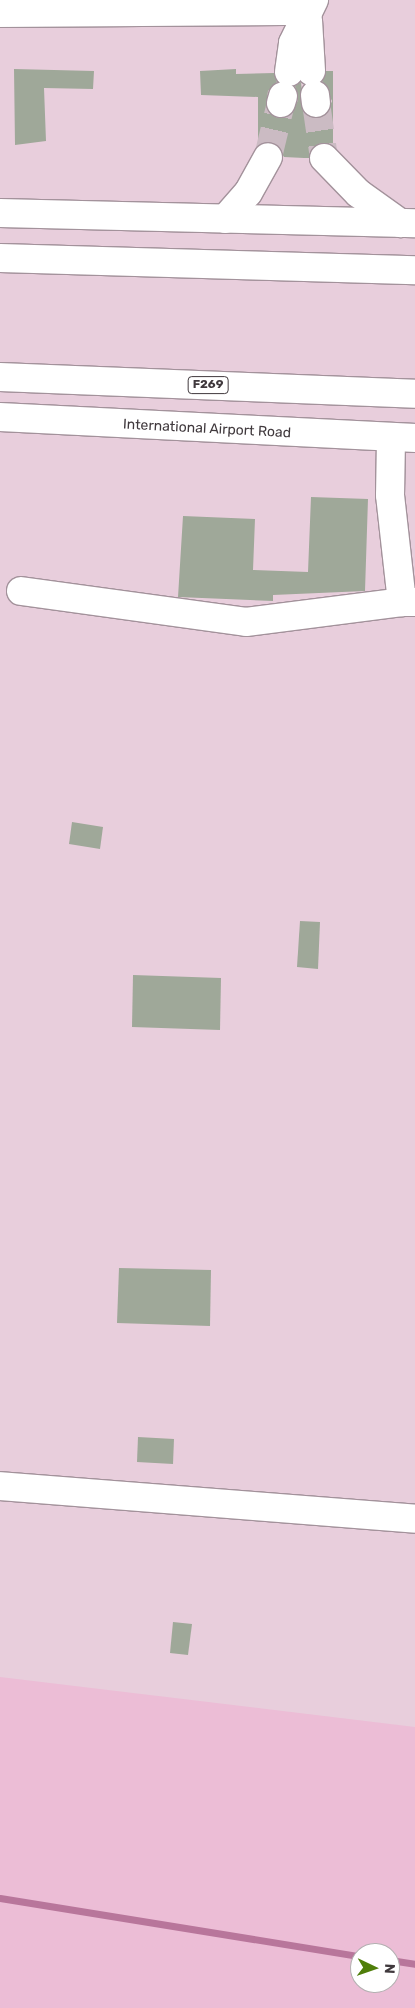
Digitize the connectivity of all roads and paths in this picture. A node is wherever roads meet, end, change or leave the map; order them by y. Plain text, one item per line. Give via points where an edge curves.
1 (119, 5) edge
2 (311, 5) edge
3 (0, 13) edge
4 (299, 90) tunnel mouth
5 (268, 157) tunnel mouth
6 (324, 158) tunnel mouth
7 (0, 213) edge
8 (225, 219) junction
9 (408, 223) edge
10 (0, 258) edge
11 (415, 270) edge
12 (0, 377) edge
13 (415, 394) edge
14 (0, 417) edge
15 (403, 438) edge
16 (21, 591) dead end
17 (408, 602) edge
18 (0, 1486) edge
19 (415, 1519) edge

1 - 2 main road
1 - 3 main road
2 - 4 main road via 293,42
5 - 8 main road via 248,193
6 - 9 main road via 358,193
7 - 8 main road
8 - 9 main road
10 - 11 main road
12 - 13 main road, F269
14 - 15 main road, International Airport Road
15 - 17 main road via 390,495
16 - 17 main road via 246,622
18 - 19 main road

